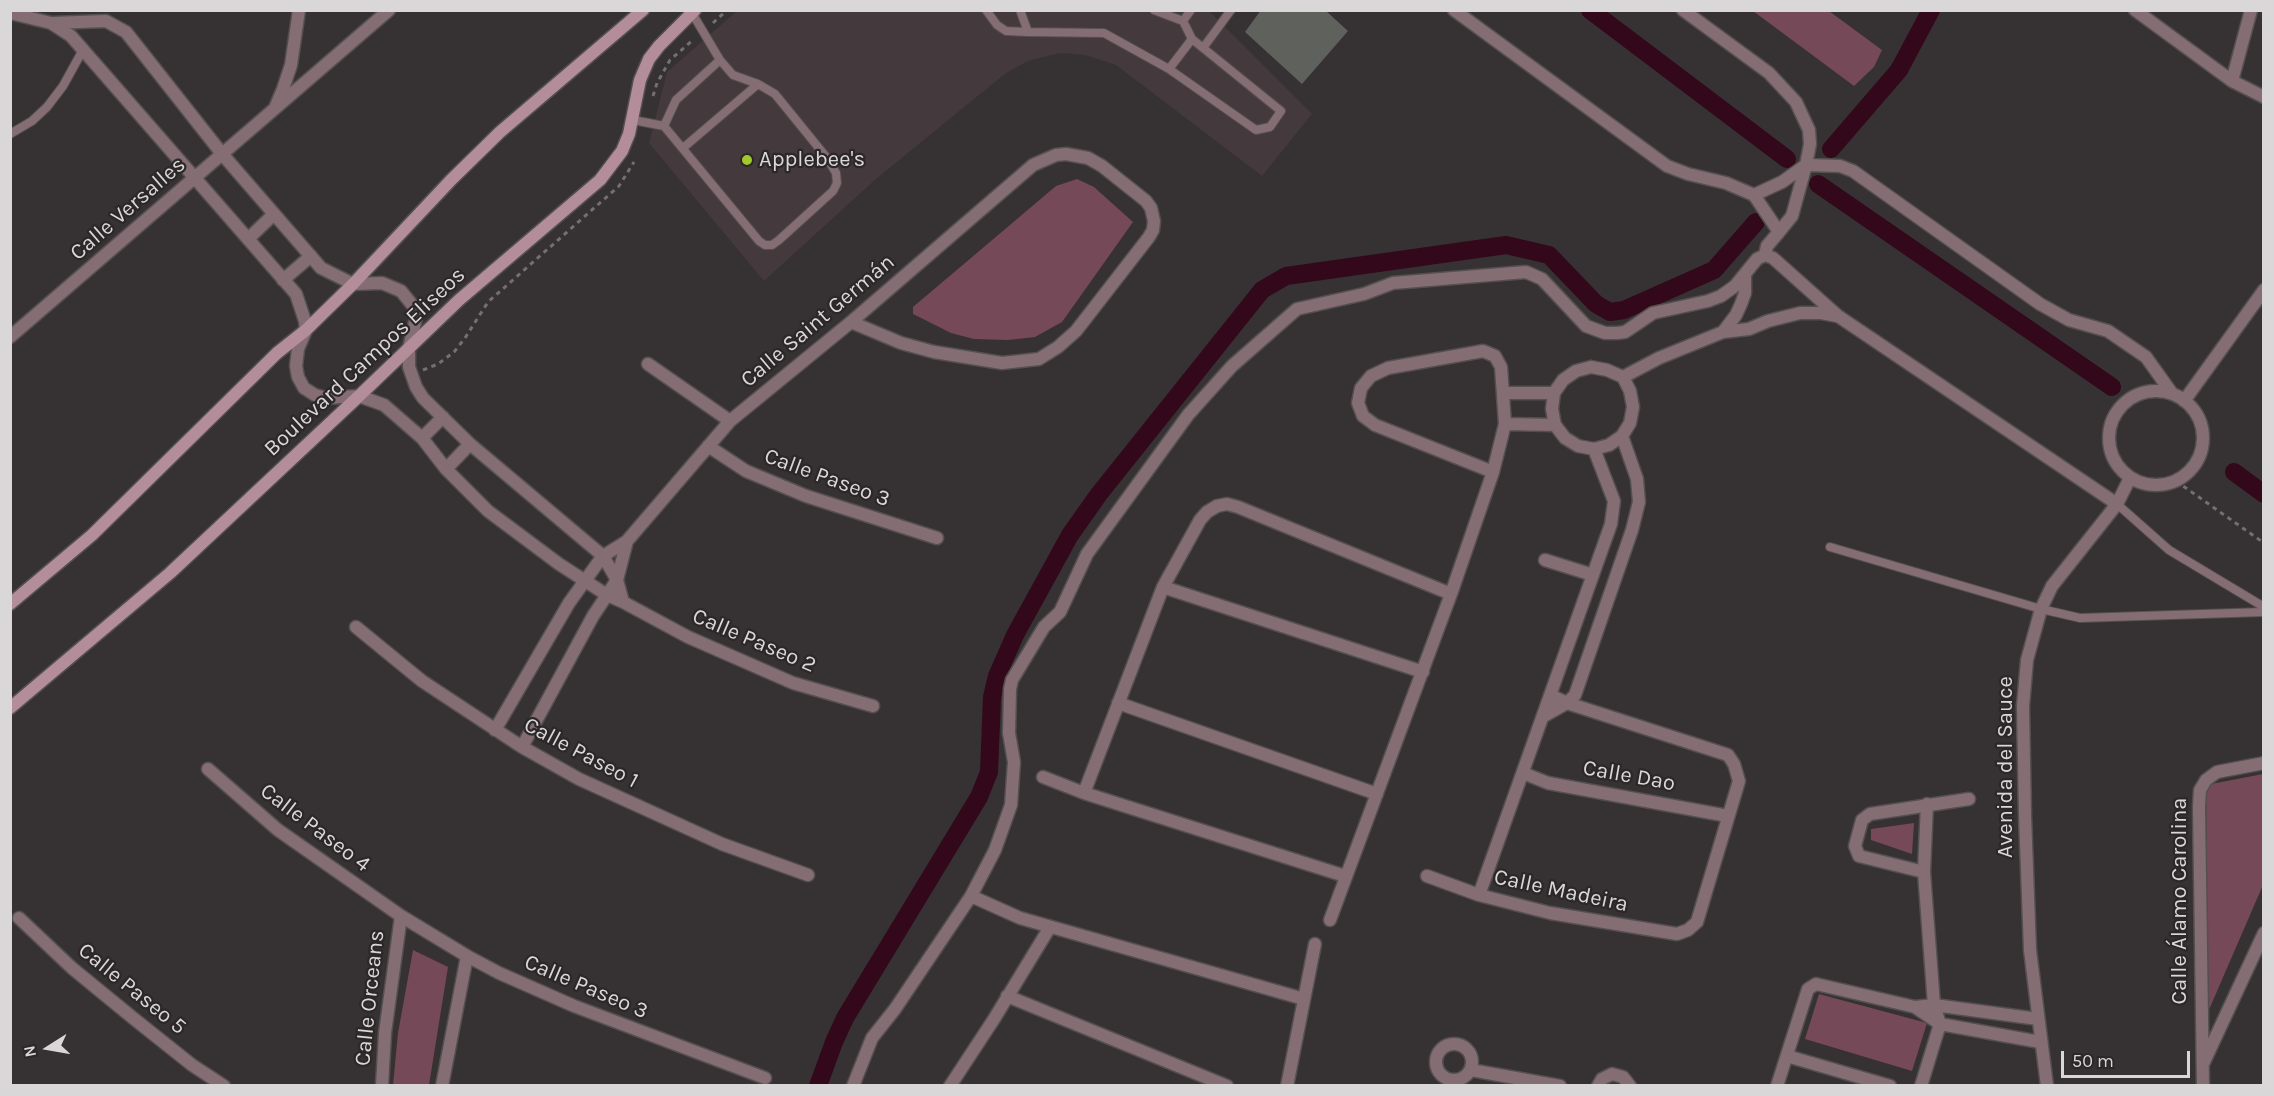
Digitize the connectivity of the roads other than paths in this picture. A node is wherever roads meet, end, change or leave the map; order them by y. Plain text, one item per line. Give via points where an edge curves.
1 (299, 10) edge
2 (643, 10) edge
3 (986, 10) edge
4 (1020, 10) edge
5 (1154, 10) edge
6 (1191, 10) edge
7 (1231, 10) edge
8 (1454, 10) edge
9 (1683, 10) edge
10 (2135, 10) edge
11 (2251, 10) edge
12 (387, 11) edge
13 (694, 12) edge
14 (18, 13) edge
15 (1183, 21) junction
16 (51, 23) junction
17 (1028, 32) junction
18 (1191, 39) junction
19 (84, 48) junction
20 (1203, 48) junction
21 (720, 60) junction
22 (1169, 69) junction
23 (2232, 81) junction
24 (758, 84) junction
25 (2264, 97) edge
26 (273, 112) junction
27 (633, 120) junction
28 (664, 126) junction
29 (10, 134) edge
30 (683, 148) junction
31 (223, 156) junction
32 (1806, 165) junction
33 (196, 179) junction
34 (1754, 195) junction
35 (274, 214) junction
36 (1779, 232) junction
37 (248, 239) junction
38 (1765, 255) junction
39 (311, 256) junction
40 (1745, 274) junction
41 (283, 280) junction
42 (353, 284) junction
43 (2264, 290) edge
44 (1838, 316) junction
45 (851, 322) junction
46 (306, 330) junction
47 (1723, 332) junction
48 (10, 337) edge
49 (409, 348) junction
50 (648, 364) dead end
51 (1623, 377) junction
52 (1504, 393) junction
53 (1554, 393) junction
54 (2171, 393) junction
55 (359, 396) junction
56 (2184, 401) junction
57 (443, 417) junction
58 (730, 421) junction
59 (1505, 424) junction
60 (1555, 425) junction
61 (1622, 436) junction
62 (423, 438) junction
63 (470, 444) junction
64 (708, 446) junction
65 (1594, 449) junction
66 (446, 469) junction
67 (1493, 472) junction
68 (2130, 478) junction
69 (2117, 504) junction
70 (937, 538) dead end
71 (627, 541) junction
72 (1830, 547) dead end
73 (603, 556) junction
74 (1545, 560) dead end
75 (1593, 576) junction
76 (617, 580) junction
77 (585, 581) junction
78 (1163, 586) junction
79 (1451, 594) junction
80 (607, 595) junction
81 (623, 602) junction
82 (10, 604) edge
83 (2264, 607) edge
84 (2041, 609) junction
85 (2264, 612) edge
86 (356, 627) dead end
87 (1423, 672) junction
88 (1550, 695) junction
89 (1118, 703) junction
90 (1567, 703) junction
91 (873, 706) dead end
92 (10, 708) edge
93 (1544, 716) junction
94 (495, 730) junction
95 (522, 747) junction
96 (2264, 763) edge
97 (208, 769) dead end
98 (1523, 773) junction
99 (1043, 777) dead end
100 (1084, 793) junction
101 (1377, 794) junction
102 (1969, 799) dead end
103 (1927, 804) junction
104 (1728, 816) junction
105 (1924, 872) junction
106 (808, 874) dead end
107 (1345, 876) junction
108 (1426, 876) dead end
109 (1479, 895) junction
110 (971, 896) junction
111 (400, 916) junction
112 (19, 918) dead end
113 (1330, 920) dead end
114 (1050, 927) junction
115 (2264, 933) edge
116 (1315, 944) dead end
117 (467, 956) junction
118 (1007, 996) junction
119 (1304, 999) junction
120 (1934, 1005) junction
121 (1915, 1007) junction
122 (2037, 1019) junction
123 (1940, 1024) junction
124 (2040, 1042) junction
125 (1787, 1056) junction
126 (2202, 1066) junction
127 (1471, 1070) junction
128 (765, 1078) dead end
129 (1456, 1083) edge
130 (224, 1086) edge
131 (382, 1086) edge
132 (441, 1086) edge
133 (853, 1086) edge
134 (950, 1086) edge
135 (1227, 1086) edge
136 (1287, 1086) edge
137 (1560, 1086) edge
138 (1598, 1086) edge
139 (1630, 1086) edge
140 (1777, 1086) edge
141 (1890, 1086) edge
142 (1921, 1086) edge
143 (2047, 1086) edge
144 (2203, 1086) edge

1 - 26 street, Calle Versalles via 291,65
2 - 42 main road via 500,132
3 - 17 lane via 1006,31
4 - 17 lane
5 - 15 lane
6 - 15 lane
7 - 20 lane
8 - 34 street via 1666,166
9 - 32 street via 1769,73 1796,102 1809,130
10 - 23 street
11 - 23 street
12 - 26 street, Calle Versalles
13 - 21 lane
13 - 27 main road, Boulevard Campos Eliseos via 649,59 640,80
14 - 16 street
15 - 18 lane
16 - 19 street
16 - 31 street via 116,24
17 - 22 lane via 1104,33
18 - 20 lane
18 - 22 lane
19 - 29 lane via 47,106
19 - 33 street
20 - 22 lane via 1281,111 1270,127 1256,130
21 - 24 lane via 733,75
21 - 28 lane via 676,100
23 - 25 street
24 - 30 lane
24 - 30 lane via 775,94 836,173 833,191 779,240 771,245 759,241
26 - 31 street, Calle Versalles
27 - 28 lane
27 - 49 main road, Boulevard Campos Eliseos via 622,151 600,180 459,300
28 - 30 lane
31 - 33 street, Calle Versalles
31 - 35 street
32 - 34 street
32 - 36 street via 1792,216
32 - 54 street via 1840,166 1853,171 2040,304 2069,320 2108,331 2146,357
33 - 37 street
33 - 48 street, Calle Versalles
34 - 36 street
35 - 37 street
35 - 39 street
36 - 38 street
37 - 41 street
38 - 40 street via 1756,259
38 - 44 street
39 - 41 street
39 - 42 street via 330,274
40 - 47 street via 1741,304
40 - 110 street via 1721,296 1653,313 1625,332 1617,333 1586,326 1542,279 1526,273 1393,283 1364,294 1297,309 1232,366 1188,415 1087,554 1060,612 1044,627 1012,680 1011,805 995,850
41 - 46 street via 301,304
42 - 46 main road
42 - 49 street via 382,283 409,299 416,318
43 - 56 street
44 - 47 street via 1800,313 1749,329
44 - 69 street
45 - 45 street, Calle Saint Germán via 934,352 1002,363 1039,359 1076,331 1149,237 1154,221 1151,208 1088,158 1056,155 1033,165
45 - 58 street, Calle Saint Germán
46 - 55 street via 296,366 304,388 326,398
46 - 82 main road via 277,353 92,535
47 - 51 street
49 - 55 main road, Boulevard Campos Eliseos
49 - 57 street via 409,367 416,387
50 - 58 street
51 - 53 street via 1591,367 1575,371
51 - 61 street via 1633,407
52 - 53 street
52 - 59 street
52 - 67 street via 1495,356 1483,351 1388,368 1371,376 1361,388 1358,403 1363,416 1375,425
53 - 60 street
54 - 56 street
54 - 68 street via 2142,393 2128,400 2111,425 2112,454
55 - 62 street, Calle Paseo 2 via 384,405
55 - 92 main road, Boulevard Campos Eliseos via 170,573
56 - 68 street via 2201,427 2198,459 2189,472 2161,485
57 - 62 street
57 - 63 street
58 - 64 street, Calle Saint Germán
59 - 60 street
59 - 67 street
60 - 65 street via 1564,438
61 - 65 street via 1609,446
61 - 90 street via 1637,479 1639,502 1575,695
62 - 66 street, Calle Paseo 2
63 - 66 street
63 - 73 street
64 - 70 street, Calle Paseo 3 via 746,471 806,496
64 - 71 street, Calle Saint Germán
65 - 75 street via 1614,501 1611,524
66 - 77 street, Calle Paseo 2 via 488,511
67 - 79 street
68 - 69 street, Avenida del Sauce
69 - 83 lane via 2169,550
69 - 84 street, Avenida del Sauce via 2052,586
71 - 73 street, Calle Saint Germán
71 - 76 street, Calle Saint Germán
72 - 84 lane
73 - 76 street
73 - 77 street, Calle Saint Germán
74 - 75 street
75 - 88 street
76 - 80 street, Calle Saint Germán
76 - 81 street
77 - 80 street, Calle Paseo 2
77 - 94 street, Calle Saint Germán
78 - 79 street via 1200,520 1217,506 1227,504
78 - 87 street
78 - 89 street
79 - 87 street
80 - 81 street, Calle Paseo 2
80 - 95 street, Calle Saint Germán
81 - 91 street, Calle Paseo 2 via 688,637 793,684
84 - 85 lane via 2080,618
84 - 122 street, Avenida del Sauce via 2027,660 2024,706 2029,916
86 - 94 street, Calle Paseo 1 via 422,681
87 - 101 street
88 - 90 street
88 - 93 street
89 - 100 street
89 - 101 street
90 - 93 street
90 - 104 street via 1728,755 1739,781
93 - 98 street
94 - 95 street, Calle Paseo 1
95 - 106 street, Calle Paseo 1 via 653,814 722,844
96 - 126 street, Calle Álamo Carolina via 2217,772 2200,790
97 - 111 street, Calle Paseo 4 via 278,830
98 - 104 street, Calle Dao via 1548,783
98 - 109 street
99 - 100 street
100 - 107 street
101 - 107 street
102 - 103 street
103 - 105 street
103 - 105 street via 1865,816 1855,846 1859,856
104 - 109 street, Calle Madeira via 1697,922 1677,934 1562,915
105 - 120 street
107 - 113 street
108 - 109 street, Calle Madeira
110 - 114 street
110 - 133 street via 872,1038
111 - 117 street, Calle Paseo 3
111 - 131 street, Calle Orceans
112 - 130 street, Calle Paseo 5 via 72,968 192,1065
114 - 118 street
114 - 119 street
115 - 126 street
116 - 119 street
117 - 128 street, Calle Paseo 3 via 574,1006
117 - 132 street
118 - 134 street
118 - 135 street
119 - 136 street
120 - 121 street
120 - 122 street
120 - 123 street
121 - 123 street
121 - 125 street via 1823,984 1812,986
122 - 124 street, Avenida del Sauce
123 - 124 street
123 - 142 street
124 - 143 street, Avenida del Sauce
125 - 140 street
125 - 141 street
126 - 144 street, Calle Álamo Carolina
127 - 129 street
127 - 129 street via 1472,1058 1466,1048 1455,1044 1444,1047 1437,1056 1437,1068
127 - 137 street
138 - 139 street via 1612,1074 1623,1077

